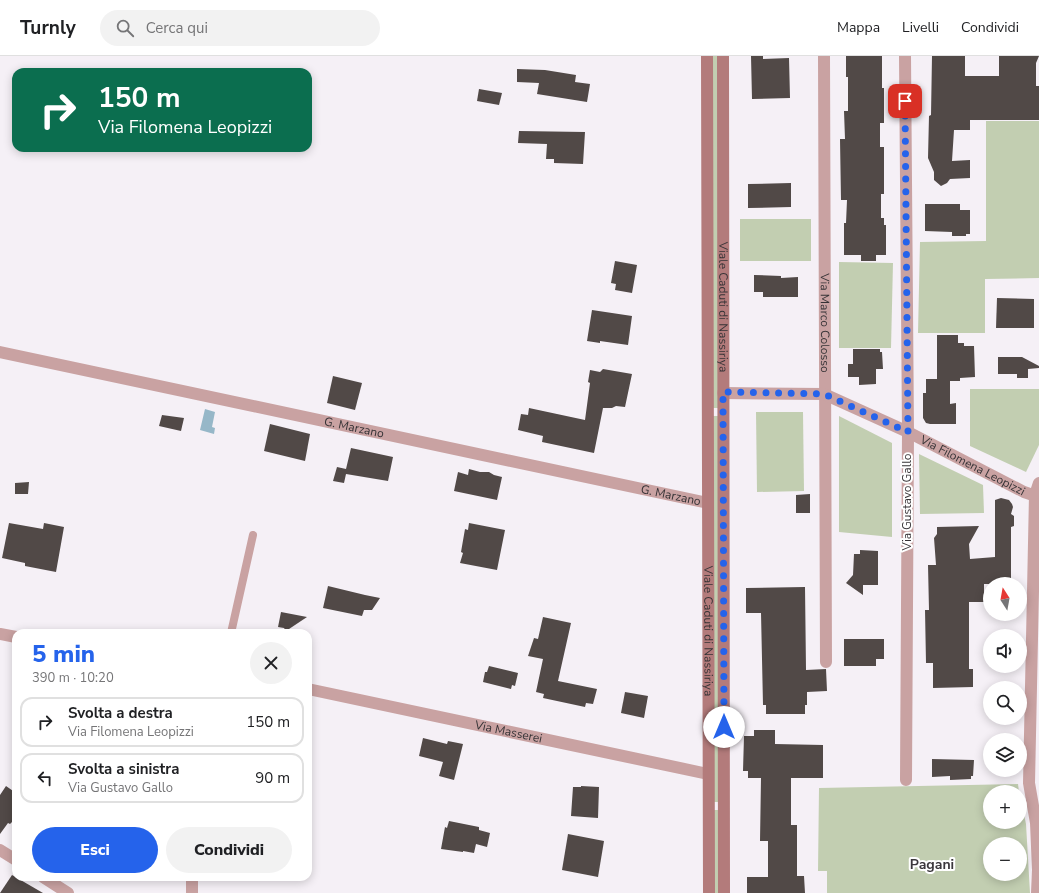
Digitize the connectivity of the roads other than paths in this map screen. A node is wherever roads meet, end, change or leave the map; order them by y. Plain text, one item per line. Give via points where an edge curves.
1 (707, 56) edge
2 (723, 56) edge
3 (824, 56) edge
4 (905, 56) edge
5 (0, 352) edge
6 (723, 392) junction
7 (824, 394) junction
8 (908, 432) junction
9 (1039, 483) edge
10 (1037, 496) edge
11 (708, 503) junction
12 (253, 535) dead end
13 (232, 629) edge
14 (0, 634) edge
15 (12, 636) edge
16 (826, 662) dead end
17 (312, 690) edge
18 (708, 774) junction
19 (906, 780) dead end
20 (1037, 823) edge
21 (0, 850) edge
22 (12, 858) edge
23 (1039, 871) edge
24 (49, 881) edge
25 (192, 881) edge
26 (68, 893) edge
27 (192, 893) edge
28 (708, 893) edge
29 (724, 893) edge
30 (1037, 893) edge

1 - 11 main road, Viale Caduti di Nassiriya
2 - 6 main road, Viale Caduti di Nassiriya
3 - 7 street, Via Marco Colosso
4 - 8 street, Via Gustavo Gallo
5 - 11 street, G. Marzano
6 - 7 street, Via Filomena Leopizzi
6 - 29 main road, Viale Caduti di Nassiriya
7 - 8 street, Via Filomena Leopizzi
7 - 16 street, Via Marco Colosso
8 - 10 street, Via Filomena Leopizzi via 1024,492
8 - 19 street, Via Gustavo Gallo
9 - 10 street
10 - 20 street via 1029,783
11 - 18 main road, Viale Caduti di Nassiriya
12 - 13 lane
14 - 15 street
17 - 18 street, Via Masserei
18 - 28 main road, Viale Caduti di Nassiriya
20 - 23 street
21 - 22 street
23 - 30 street
24 - 26 street
25 - 27 street

